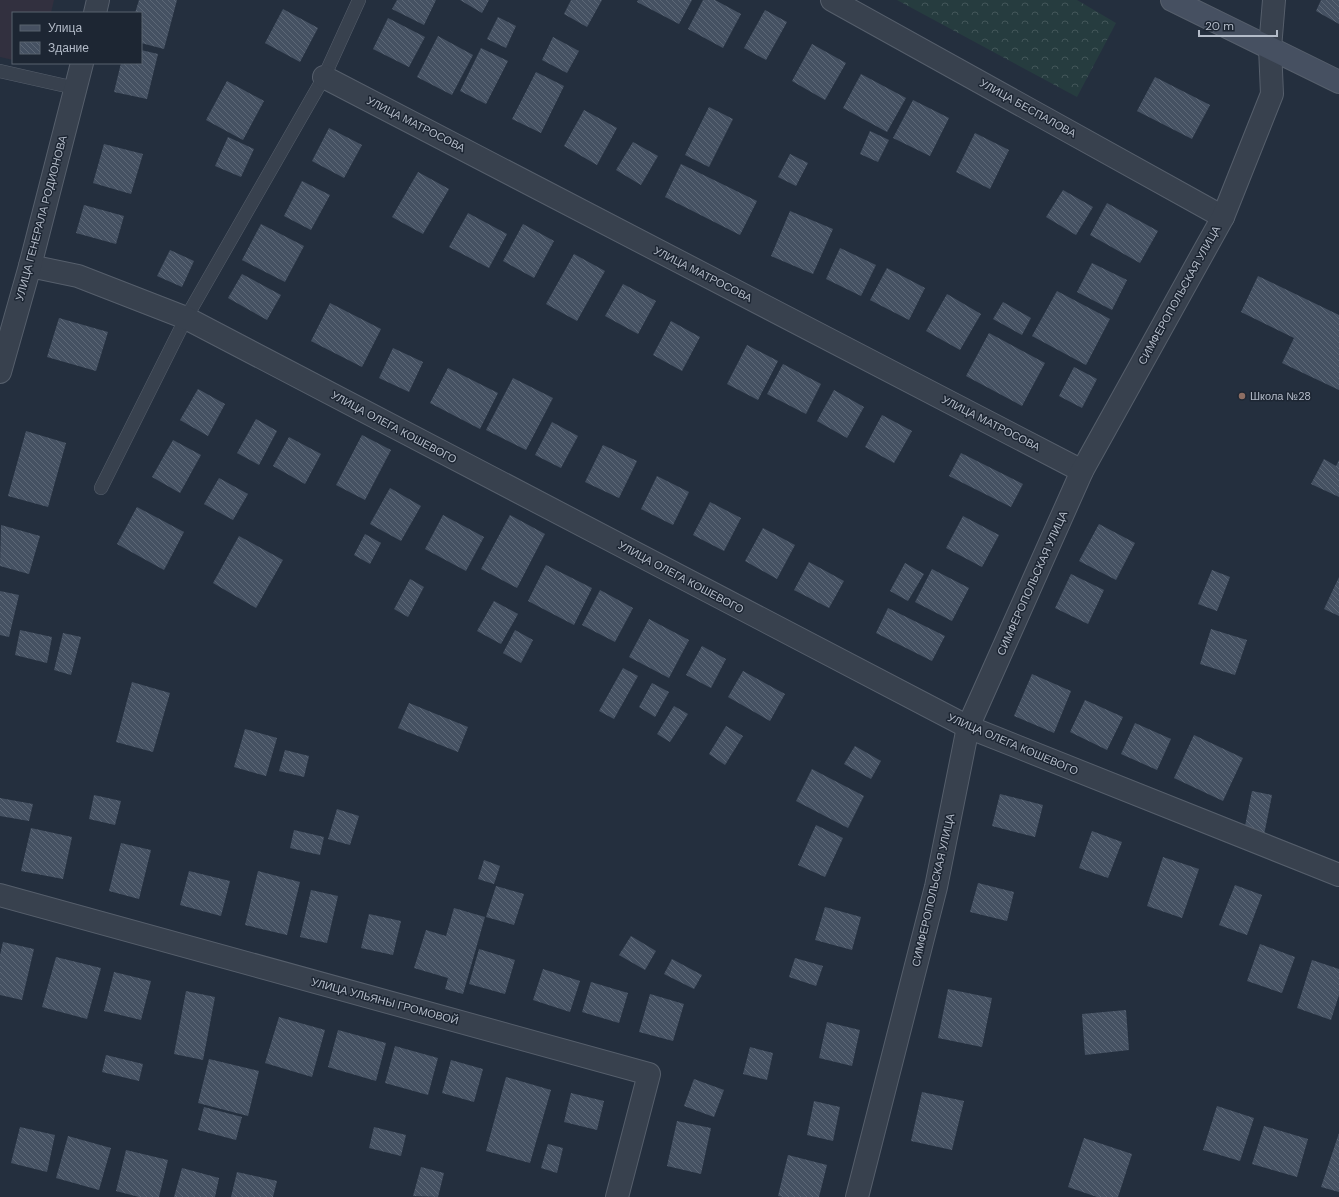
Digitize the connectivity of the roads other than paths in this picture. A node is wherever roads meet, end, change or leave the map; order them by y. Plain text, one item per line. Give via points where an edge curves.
1 (98, 0) edge
2 (359, 0) edge
3 (832, 0) edge
4 (1172, 0) edge
5 (1274, 0) edge
6 (95, 12) edge
7 (1270, 48) junction
8 (82, 64) edge
9 (0, 71) edge
10 (324, 77) junction
11 (1339, 82) edge
12 (75, 88) junction
13 (1223, 217) junction
14 (30, 266) junction
15 (186, 318) junction
16 (5, 333) edge
17 (0, 372) edge
18 (1082, 471) junction
19 (101, 488) dead end
20 (968, 727) junction
21 (1339, 875) edge
22 (0, 895) edge
23 (617, 1197) edge
24 (857, 1197) edge

1 - 6 street
2 - 10 lane
3 - 13 street, УЛИЦА БЕСПАЛОВА
4 - 7 main road
5 - 7 street, СИМФЕРОПОЛЬСКАЯ УЛИЦА
7 - 11 main road
7 - 13 street, СИМФЕРОПОЛЬСКАЯ УЛИЦА via 1272,94
8 - 12 street, УЛИЦА ГЕНЕРАЛА РОДИОНОВА
9 - 12 lane
10 - 15 lane
10 - 18 street, УЛИЦА МАТРОСОВА
12 - 14 street, УЛИЦА ГЕНЕРАЛА РОДИОНОВА
13 - 18 street, СИМФЕРОПОЛЬСКАЯ УЛИЦА
14 - 15 street, УЛИЦА ОЛЕГА КОШЕВОГО via 78,276
14 - 16 street, УЛИЦА ГЕНЕРАЛА РОДИОНОВА
15 - 19 lane
15 - 20 street, УЛИЦА ОЛЕГА КОШЕВОГО
16 - 17 street, УЛИЦА ГЕНЕРАЛА РОДИОНОВА
18 - 20 street, СИМФЕРОПОЛЬСКАЯ УЛИЦА
20 - 21 street, УЛИЦА ОЛЕГА КОШЕВОГО
20 - 24 street, СИМФЕРОПОЛЬСКАЯ УЛИЦА via 936,887
22 - 23 street, УЛИЦА УЛЬЯНЫ ГРОМОВОЙ via 649,1074

